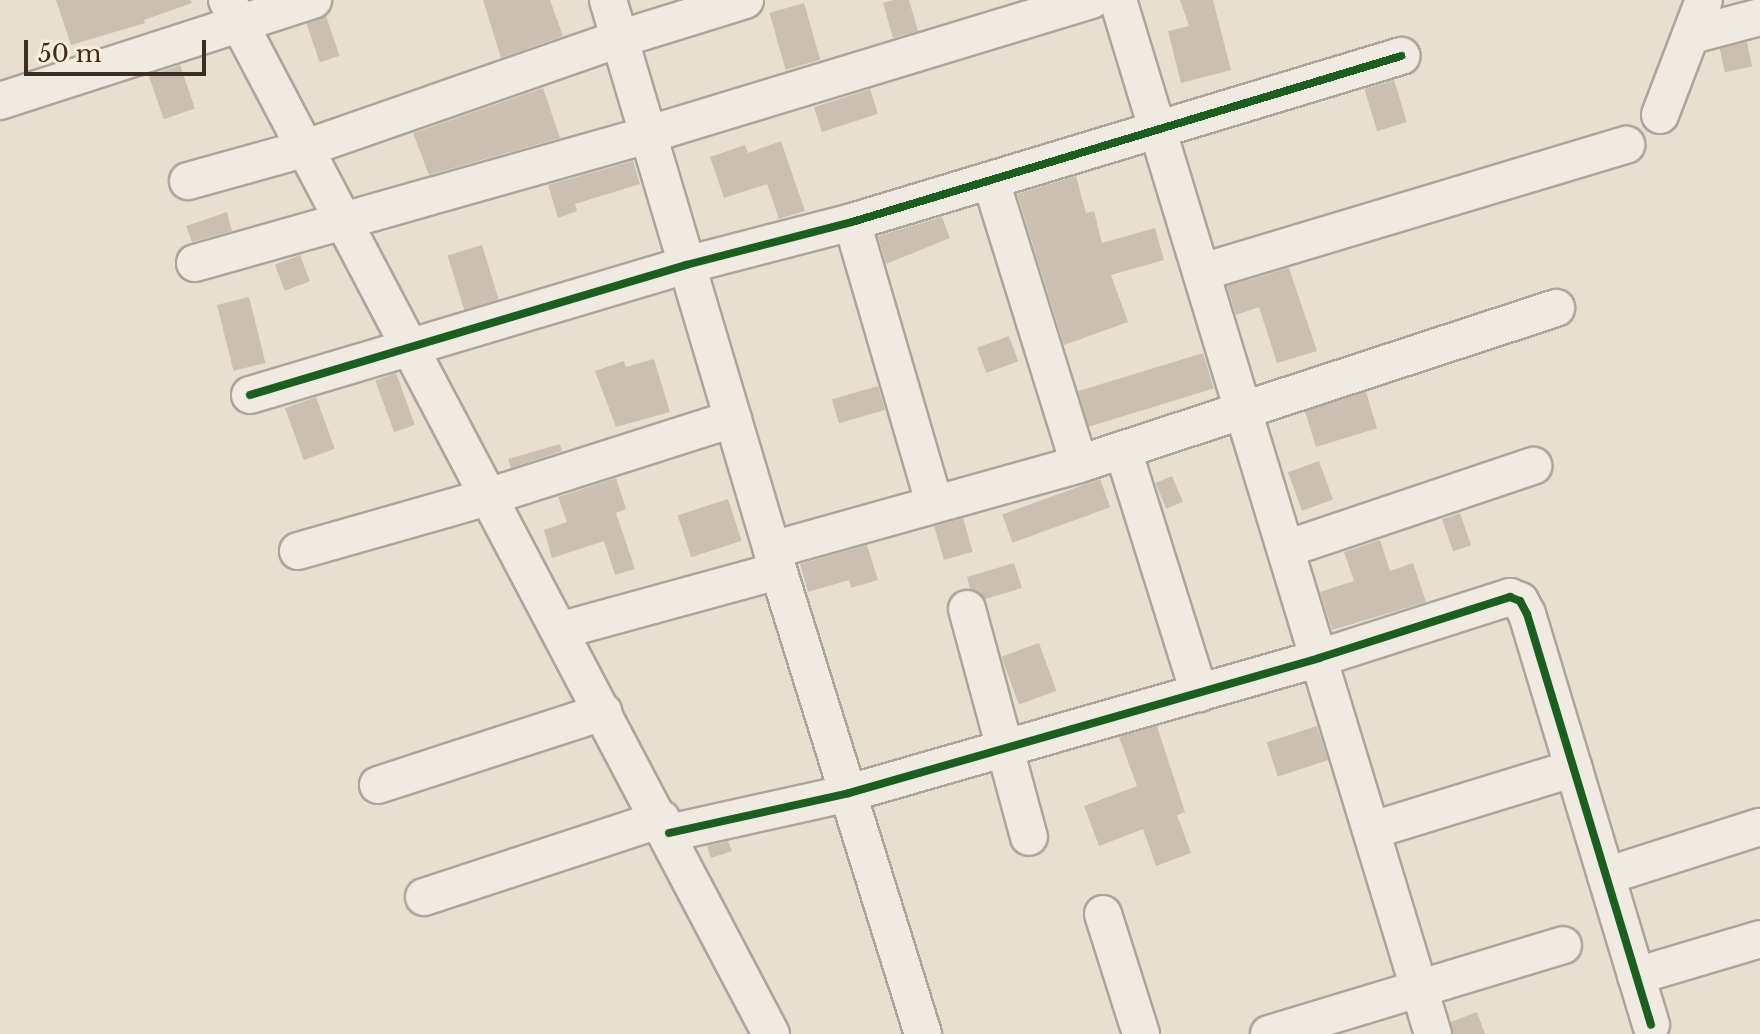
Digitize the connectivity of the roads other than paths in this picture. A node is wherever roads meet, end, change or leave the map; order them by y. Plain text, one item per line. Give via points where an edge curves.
1 (313, 0) edge
2 (608, 0) edge
3 (745, 0) edge
4 (1091, 0) edge
5 (1118, 0) edge
6 (1700, 10) edge
7 (233, 11) edge
8 (1760, 17) edge
9 (619, 39) junction
10 (1401, 56) dead end
11 (0, 101) edge
12 (1660, 115) dead end
13 (1156, 130) junction
14 (650, 134) junction
15 (1626, 145) dead end
16 (303, 149) junction
17 (188, 181) dead end
18 (991, 181) junction
19 (342, 220) junction
20 (852, 222) junction
21 (195, 263) dead end
22 (686, 265) junction
23 (1202, 272) junction
24 (1556, 308) dead end
25 (413, 348) junction
26 (250, 395) dead end
27 (1245, 411) junction
28 (733, 419) junction
29 (1123, 450) junction
30 (1079, 464) junction
31 (1533, 466) dead end
32 (491, 496) junction
33 (934, 503) junction
34 (1286, 549) junction
35 (298, 551) dead end
36 (775, 561) junction
37 (967, 609) dead end
38 (562, 630) junction
39 (1319, 658) junction
40 (1199, 693) junction
41 (603, 712) junction
42 (1003, 747) junction
43 (1574, 768) junction
44 (378, 785) dead end
45 (849, 793) junction
46 (665, 826) junction
47 (1760, 827) edge
48 (1373, 830) junction
49 (1029, 837) dead end
50 (1606, 876) junction
51 (424, 897) dead end
52 (1103, 914) dead end
53 (1760, 939) edge
54 (1563, 945) dead end
55 (1636, 976) junction
56 (1419, 989) junction
57 (1651, 1025) dead end
58 (771, 1034) edge
59 (923, 1034) edge
60 (1141, 1034) edge
61 (1269, 1034) edge
62 (1433, 1034) edge

1 - 7 street
2 - 9 street
3 - 9 street
4 - 14 street
5 - 13 street
6 - 8 street
6 - 12 street
7 - 11 street
7 - 16 street
9 - 14 street
9 - 16 street
10 - 13 street
13 - 18 street
13 - 23 street
14 - 19 street
14 - 22 street
15 - 23 street
16 - 17 street
16 - 19 street
18 - 20 street
18 - 30 street
19 - 21 street
19 - 25 street
20 - 22 street
20 - 33 street
22 - 25 street
22 - 28 street
23 - 27 street
24 - 27 street
25 - 26 street
25 - 32 street
27 - 29 street
27 - 34 street
28 - 32 street
28 - 36 street
29 - 30 street
29 - 40 street
30 - 33 street
31 - 34 street
32 - 35 street
32 - 38 street
33 - 36 street
34 - 39 street
36 - 38 street
36 - 45 street
37 - 42 street
38 - 41 street
39 - 40 street
39 - 43 street via 1503,599 1520,601
39 - 48 street
40 - 42 street
41 - 44 street
41 - 46 street
42 - 45 street
42 - 49 street
43 - 48 street
43 - 50 street
45 - 46 street
45 - 59 street
46 - 51 street
46 - 58 street
47 - 50 street
48 - 56 street
50 - 55 street
52 - 60 street
53 - 55 street
54 - 56 street
55 - 57 street
56 - 61 street
56 - 62 street

